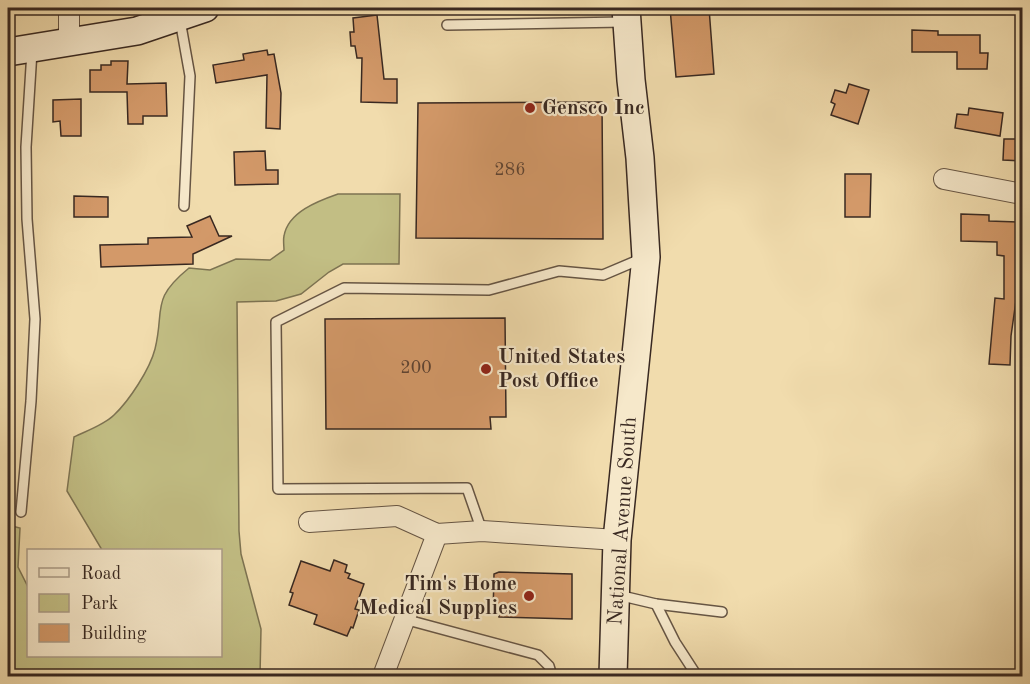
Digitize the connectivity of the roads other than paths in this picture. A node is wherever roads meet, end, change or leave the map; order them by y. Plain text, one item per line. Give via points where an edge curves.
1 (69, 8) edge
2 (205, 8) edge
3 (626, 15) edge
4 (179, 16) junction
5 (447, 26) dead end
6 (69, 43) junction
7 (20, 50) edge
8 (944, 179) dead end
9 (1023, 194) edge
10 (184, 206) dead end
11 (646, 257) junction
12 (21, 512) dead end
13 (309, 522) dead end
14 (482, 531) junction
15 (437, 534) junction
16 (617, 540) junction
17 (615, 594) junction
18 (656, 604) junction
19 (722, 612) dead end
20 (404, 619) junction
21 (382, 676) edge
22 (552, 676) edge
23 (613, 676) edge
24 (697, 676) edge

1 - 6 street
2 - 4 main road
3 - 5 lane
3 - 11 main road, National Avenue South
4 - 6 main road via 136,31
4 - 10 lane via 190,76
6 - 7 main road
7 - 12 lane via 35,319
8 - 9 street
11 - 14 lane via 603,274 559,271 489,290 344,288 276,322 278,489 467,488
11 - 16 main road, National Avenue South
13 - 15 street via 397,516
14 - 15 street
14 - 16 street
15 - 20 street
16 - 17 main road, National Avenue South
17 - 18 lane
17 - 23 main road, National Avenue South
18 - 19 lane
18 - 24 lane
20 - 21 street
20 - 22 lane via 537,655 549,666

